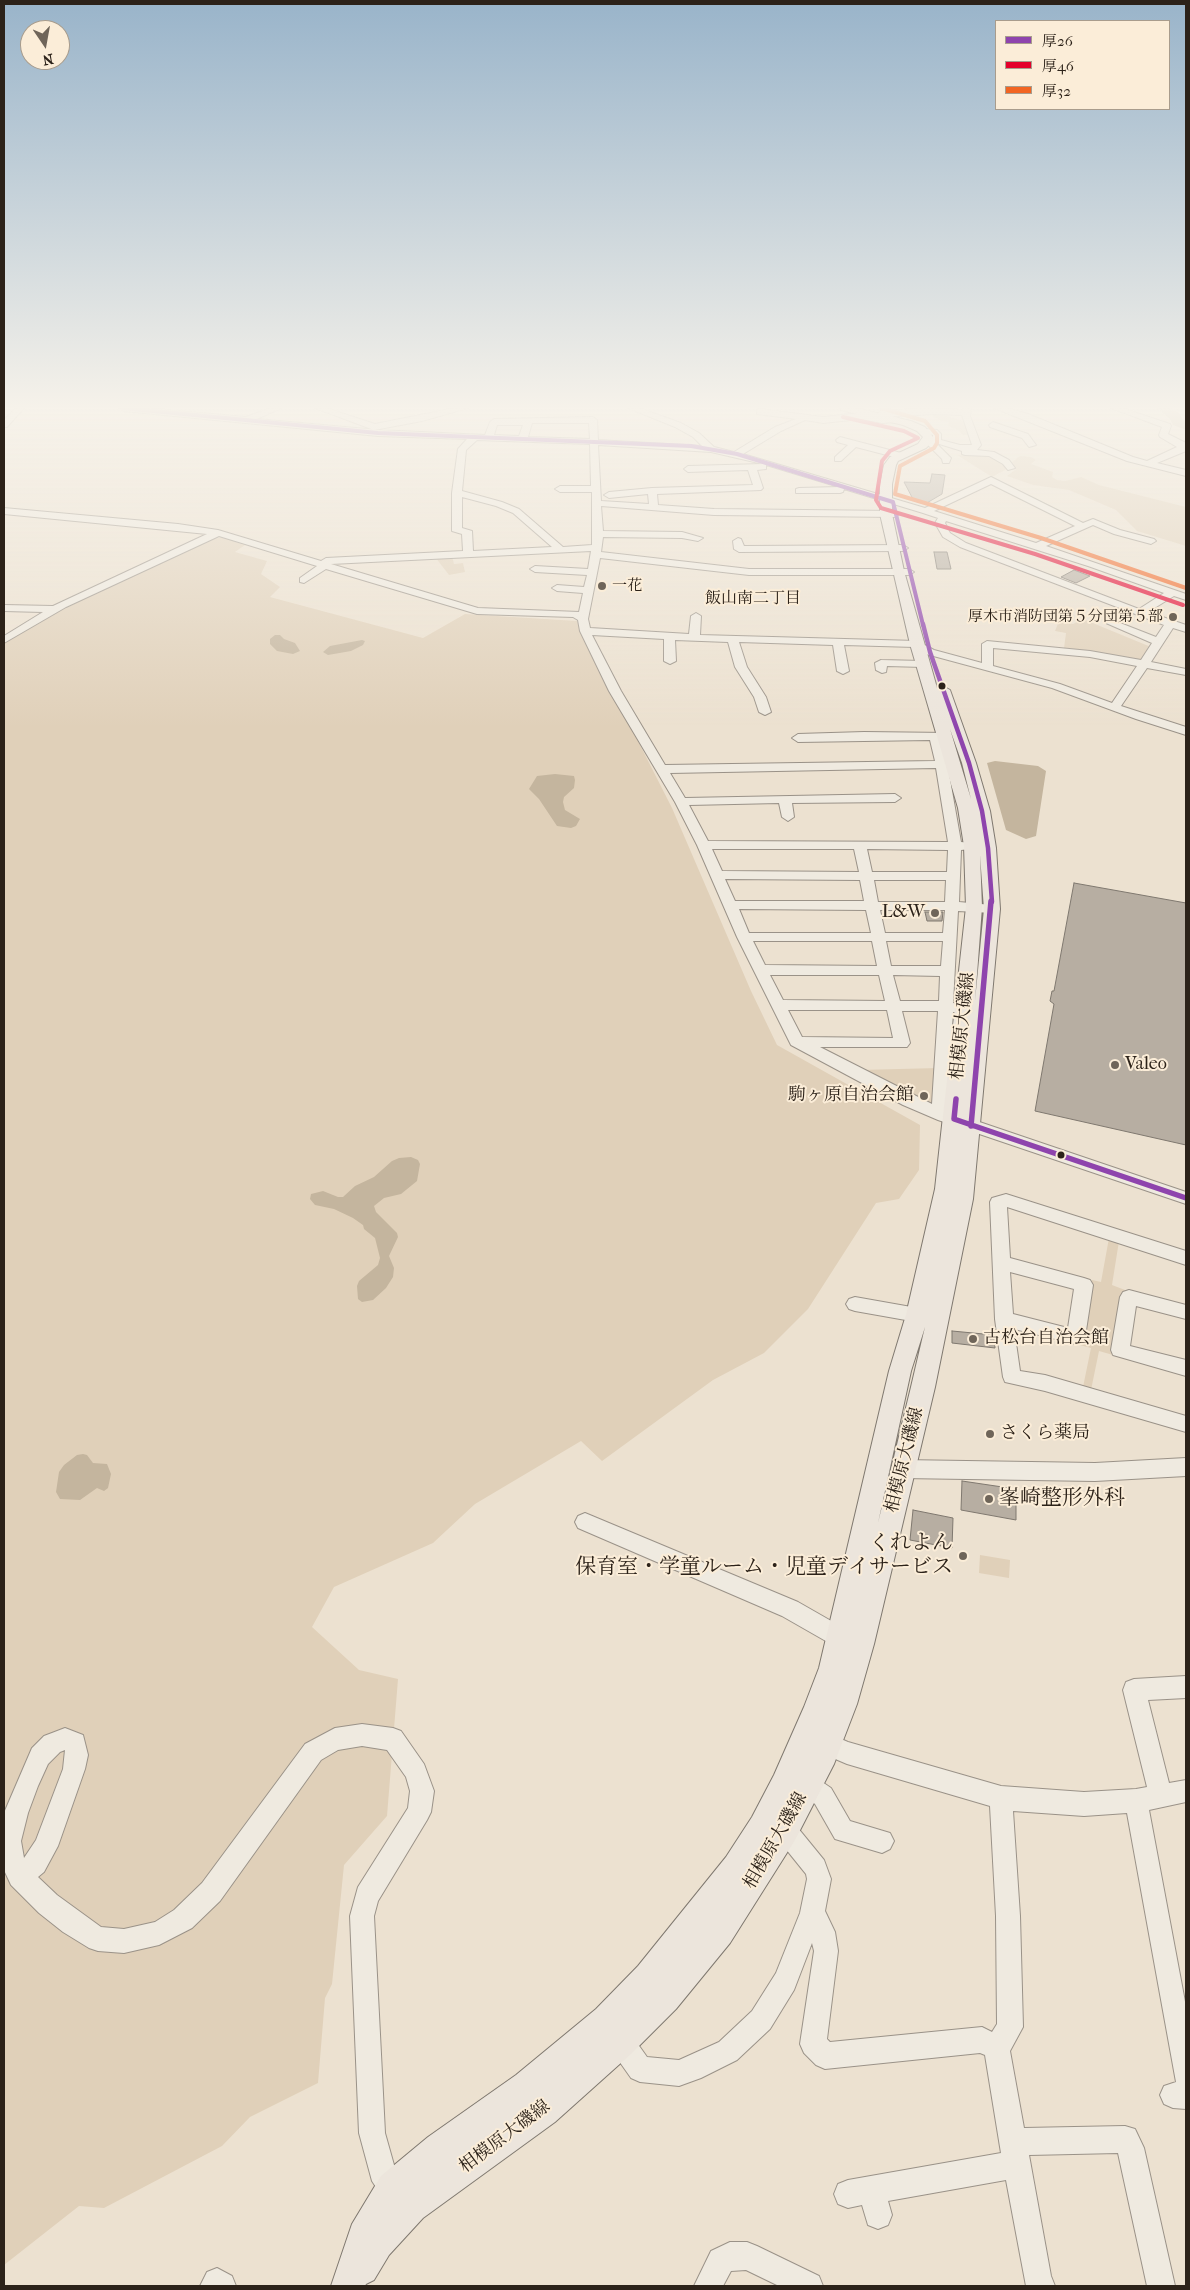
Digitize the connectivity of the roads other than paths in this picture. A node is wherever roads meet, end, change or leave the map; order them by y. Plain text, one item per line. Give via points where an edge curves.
1 (46, 515) edge
2 (457, 515) edge
3 (521, 515) edge
4 (597, 515) edge
5 (891, 515) edge
6 (940, 515) edge
7 (1059, 515) edge
8 (944, 516) junction
9 (1081, 526) junction
10 (1134, 526) dead end
11 (1116, 531) junction
12 (218, 534) junction
13 (598, 534) junction
14 (698, 538) dead end
15 (1151, 541) dead end
16 (1038, 546) junction
17 (559, 548) junction
18 (738, 548) dead end
19 (898, 548) junction
20 (755, 549) junction
21 (596, 551) junction
22 (468, 553) junction
23 (314, 562) junction
24 (325, 565) junction
25 (535, 569) dead end
26 (756, 571) junction
27 (592, 572) junction
28 (904, 572) junction
29 (304, 580) dead end
30 (557, 588) dead end
31 (589, 590) junction
32 (1173, 592) junction
33 (1186, 597) edge
34 (4, 608) edge
35 (53, 609) junction
36 (1139, 612) junction
37 (698, 619) dead end
38 (1171, 623) junction
39 (584, 625) junction
40 (1114, 626) dead end
41 (1186, 629) edge
42 (668, 636) junction
43 (694, 638) junction
44 (733, 639) junction
45 (4, 640) edge
46 (838, 642) junction
47 (1158, 642) junction
48 (924, 654) junction
49 (672, 660) dead end
50 (881, 663) dead end
51 (1144, 663) junction
52 (988, 668) junction
53 (843, 671) dead end
54 (1186, 672) edge
55 (1115, 707) junction
56 (767, 708) dead end
57 (1185, 729) edge
58 (960, 736) junction
59 (940, 737) junction
60 (806, 740) dead end
61 (948, 764) junction
62 (661, 769) junction
63 (895, 798) dead end
64 (785, 799) junction
65 (871, 799) junction
66 (735, 800) junction
67 (681, 802) junction
68 (738, 813) dead end
69 (874, 815) dead end
70 (788, 817) dead end
71 (704, 845) junction
72 (860, 845) junction
73 (955, 846) junction
74 (972, 846) junction
75 (988, 848) junction
76 (717, 875) junction
77 (866, 876) junction
78 (954, 876) junction
79 (730, 905) junction
80 (873, 905) junction
81 (951, 906) junction
82 (974, 907) junction
83 (992, 909) junction
84 (744, 937) junction
85 (878, 937) junction
86 (950, 937) junction
87 (761, 970) junction
88 (885, 970) junction
89 (948, 971) junction
90 (779, 1004) junction
91 (892, 1005) junction
92 (945, 1006) junction
93 (965, 1010) junction
94 (983, 1012) junction
95 (796, 1041) junction
96 (955, 1120) junction
97 (1186, 1198) edge
98 (1186, 1258) edge
99 (1001, 1263) junction
100 (855, 1304) dead end
101 (1186, 1312) edge
102 (917, 1315) junction
103 (1004, 1319) junction
104 (1186, 1368) edge
105 (1186, 1424) edge
106 (1186, 1467) edge
107 (902, 1469) junction
108 (585, 1522) dead end
109 (839, 1637) junction
110 (1186, 1687) edge
111 (817, 1740) junction
112 (809, 1785) junction
113 (1186, 1791) edge
114 (1161, 1795) junction
115 (1001, 1798) junction
116 (1136, 1801) junction
117 (785, 1830) junction
118 (882, 1841) dead end
119 (20, 1876) junction
120 (812, 1913) junction
121 (621, 2042) junction
122 (997, 2048) junction
123 (1182, 2088) edge
124 (1015, 2153) junction
125 (393, 2188) junction
126 (866, 2199) dead end
127 (214, 2286) edge
128 (222, 2286) edge
129 (349, 2286) edge
130 (708, 2286) edge
131 (809, 2286) edge
132 (1042, 2286) edge
133 (1161, 2286) edge

1 - 12 street via 178,527
2 - 22 street via 457,531 467,531
3 - 17 street
4 - 13 street
5 - 19 main road, 相模原大磯線
6 - 8 street
7 - 9 street
8 - 16 street
8 - 36 street via 940,523 946,536 963,545
9 - 11 street via 1096,522
9 - 16 street
10 - 11 street
11 - 15 street
12 - 23 street
12 - 35 street
13 - 14 street
13 - 21 street
16 - 32 street
17 - 21 street
17 - 22 street
18 - 20 street
19 - 20 street via 813,553 800,545
19 - 28 main road, 相模原大磯線
20 - 26 street
21 - 26 street via 615,558
21 - 27 street
22 - 23 street
23 - 24 street
24 - 29 street
24 - 39 street via 477,611 575,614
25 - 27 street
26 - 28 street
27 - 31 street
28 - 48 main road, 相模原大磯線
30 - 31 street
31 - 39 street
32 - 33 street
32 - 36 street
34 - 35 street
35 - 45 street
36 - 38 street
37 - 43 street
38 - 41 street
38 - 47 street
39 - 42 street
39 - 62 street via 615,691
40 - 47 street
42 - 43 street
42 - 49 street
43 - 44 street
44 - 46 street via 751,635
44 - 56 street via 741,667
46 - 48 street
46 - 53 street
47 - 51 street
48 - 50 street
48 - 52 street
48 - 58 main road, 相模原大磯線
48 - 59 main road, 相模原大磯線
51 - 52 street via 1053,649 987,644
51 - 54 street
51 - 55 street
52 - 55 street via 1056,686
55 - 57 street
58 - 59 street
58 - 75 main road, 相模原大磯線 via 982,811
59 - 60 street via 864,736
59 - 61 main road, 相模原大磯線
61 - 62 street
61 - 73 street
61 - 74 main road, 相模原大磯線 via 966,808
62 - 67 street
63 - 65 street
64 - 65 street
64 - 66 street
64 - 70 street
65 - 69 street
66 - 67 street
66 - 68 street
67 - 71 street
71 - 72 street
71 - 76 street
72 - 73 street
72 - 77 street
73 - 74 street
73 - 78 street
74 - 75 street
74 - 82 main road, 相模原大磯線
75 - 83 main road, 相模原大磯線
76 - 77 street
76 - 79 street
77 - 78 street
77 - 80 street
78 - 81 street
79 - 80 street
79 - 84 street
80 - 81 street
80 - 85 street
81 - 82 street
81 - 86 street
82 - 83 street
82 - 93 main road, 相模原大磯線
83 - 94 main road, 相模原大磯線
84 - 85 street
84 - 87 street
85 - 86 street
85 - 88 street
86 - 89 street
87 - 88 street
87 - 90 street
88 - 89 street
88 - 91 street
89 - 92 street
90 - 91 street
90 - 95 street
91 - 92 street
91 - 95 street via 903,1047
92 - 93 street
92 - 96 street
93 - 94 street
93 - 96 main road, 相模原大磯線
94 - 96 main road, 相模原大磯線
95 - 96 street via 909,1101
96 - 97 street
96 - 102 main road, 相模原大磯線 via 945,1190
96 - 107 main road, 相模原大磯線 via 963,1199
98 - 99 street via 1006,1200 998,1202
99 - 103 street
99 - 103 street via 1084,1285 1076,1337
100 - 102 street
101 - 104 street via 1129,1297 1120,1350
102 - 109 main road, 相模原大磯線 via 900,1371
103 - 105 street via 1012,1377 1045,1382
106 - 107 street via 1085,1472
107 - 111 main road, 相模原大磯線 via 861,1644 843,1704
108 - 109 street via 790,1609
109 - 111 main road, 相模原大磯線
110 - 114 street via 1134,1690
111 - 112 main road, 相模原大磯線
111 - 115 street
111 - 125 main road, 相模原大磯線 via 784,1786 736,1867 650,1976 607,2020 527,2086 440,2149
112 - 117 main road, 相模原大磯線
112 - 118 street via 823,1796 843,1831
113 - 114 street
114 - 116 street
115 - 116 street via 1084,1804
115 - 122 street via 1010,2027
116 - 123 street
117 - 120 street via 816,1868 819,1879
117 - 121 main road, 相模原大磯線 via 719,1932 665,1998
119 - 119 street via 12,1861 8,1842 16,1813 40,1756 52,1744 65,1738 75,1743 74,1769 46,1846 36,1864
119 - 125 street via 48,1904 98,1939 124,1941 158,1933 183,1919 211,1892 313,1752 335,1739 362,1735 392,1739 416,1772 422,1791 419,1812 367,1896 362,1916 372,2133 382,2171
120 - 121 street via 784,1981 761,2020 728,2051 678,2073 640,2069
120 - 122 street via 823,1932 826,1951 812,2044 825,2056 982,2040
121 - 129 main road, 相模原大磯線 via 543,2110 411,2206 377,2243
122 - 124 street
124 - 126 street
124 - 132 street via 1038,2282
124 - 133 street via 1125,2139 1130,2148
125 - 129 main road, 相模原大磯線 via 364,2236
127 - 128 street via 216,2282
130 - 131 street via 720,2261 730,2256 746,2256

